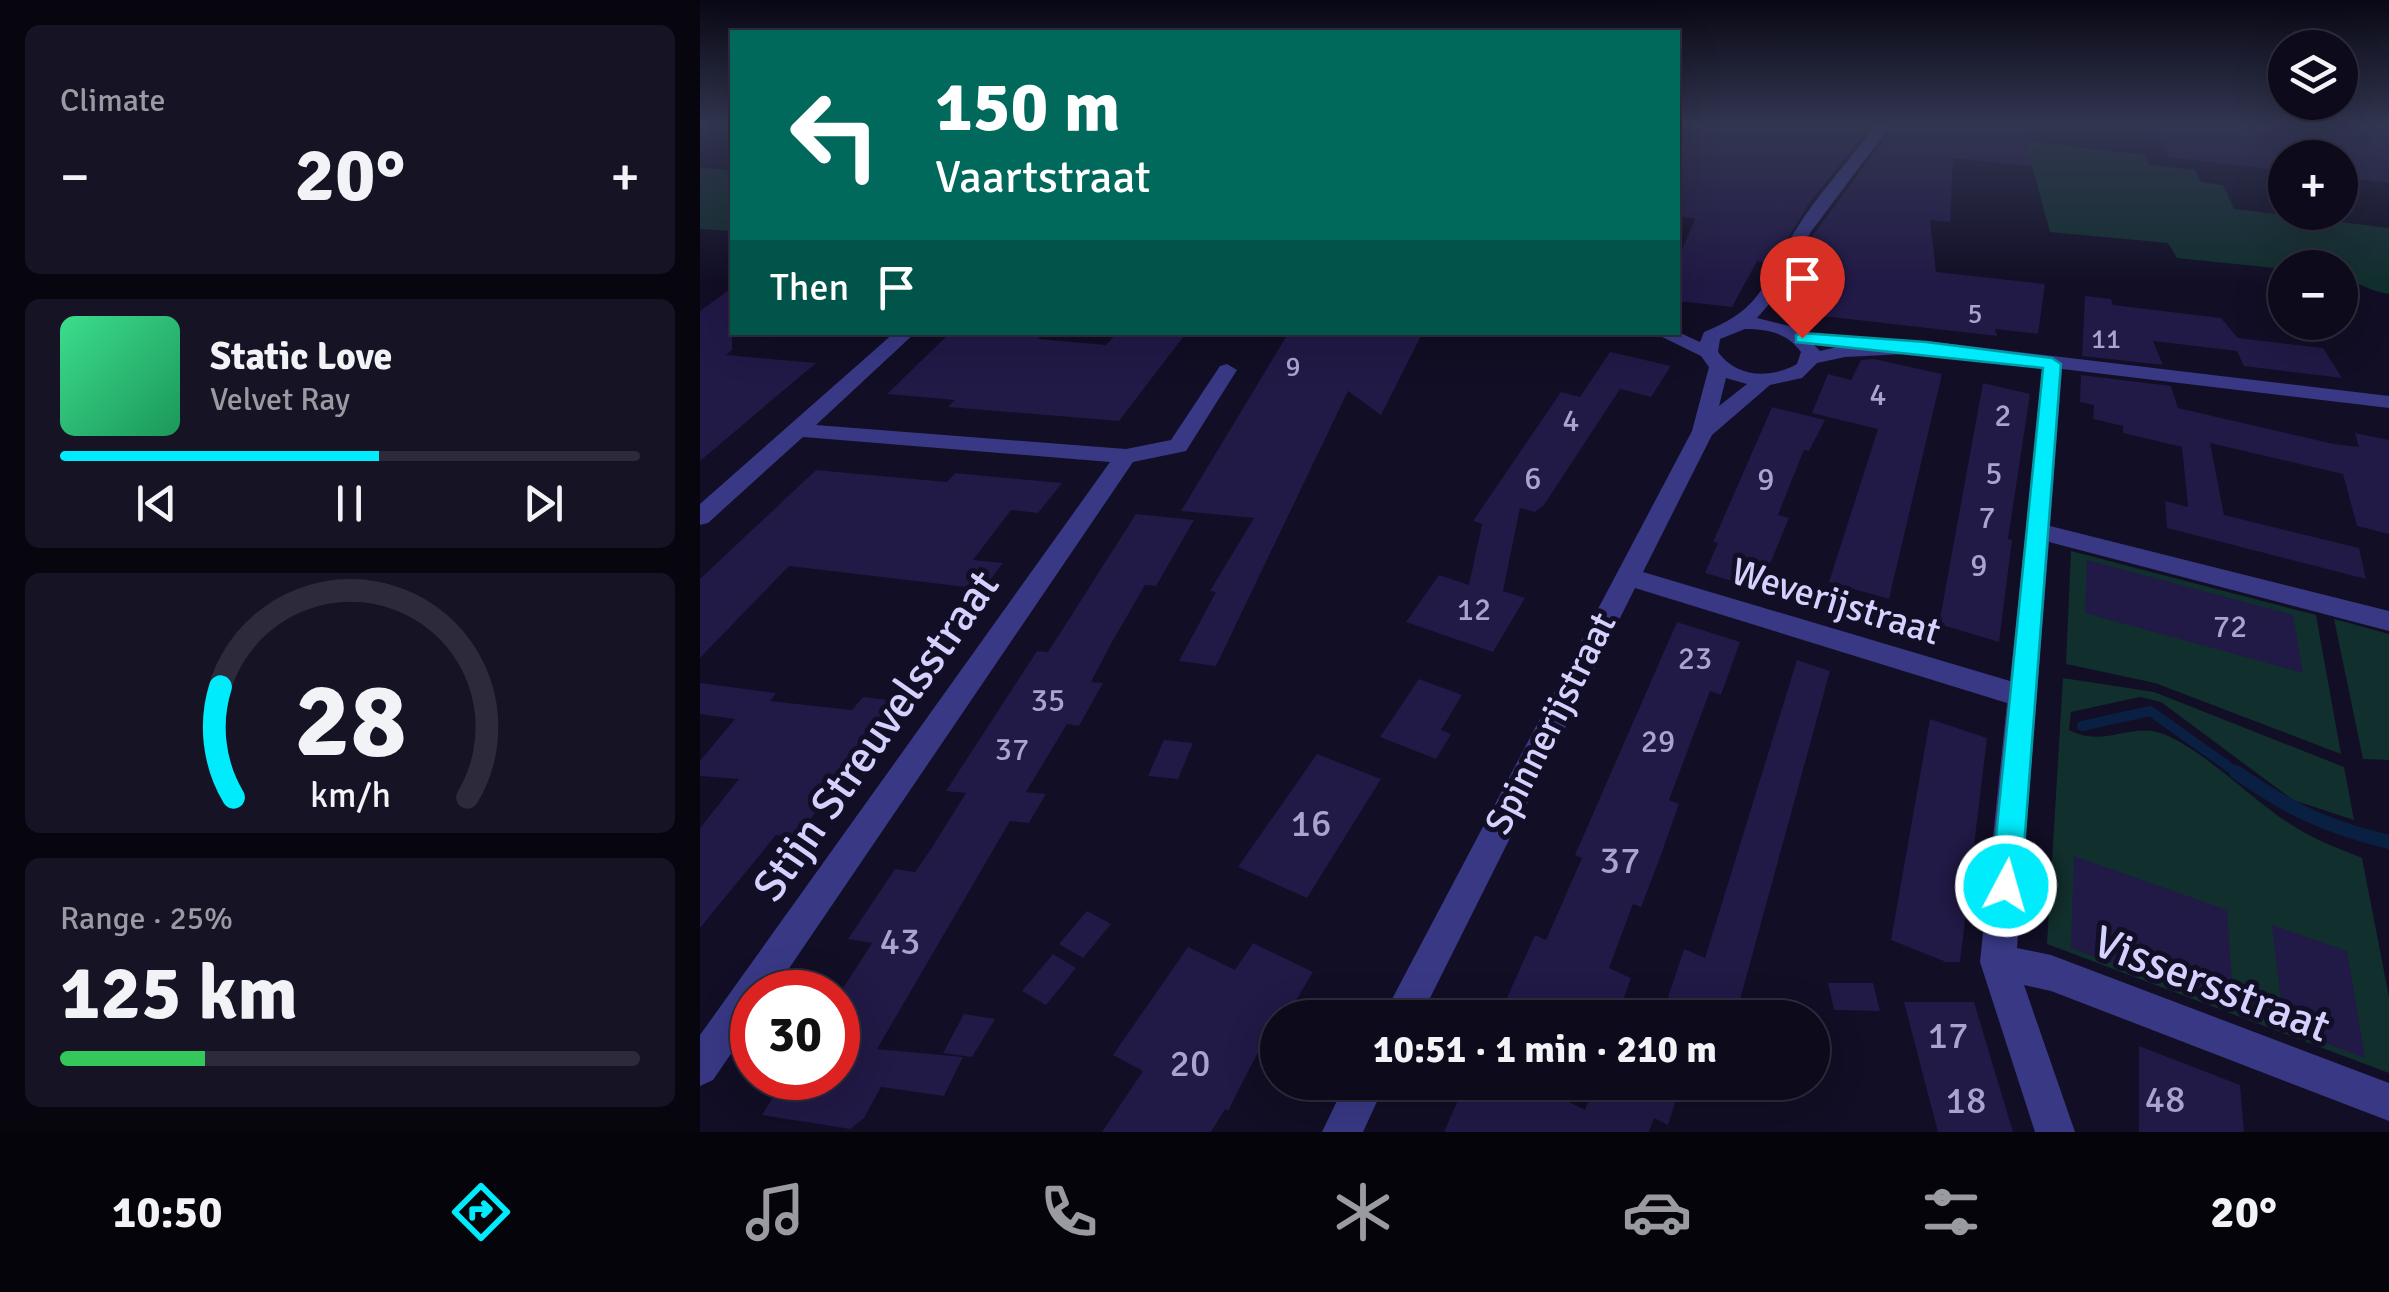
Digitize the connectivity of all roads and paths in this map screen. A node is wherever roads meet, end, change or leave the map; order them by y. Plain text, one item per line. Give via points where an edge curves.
1 (1843, 179) edge
2 (1774, 287) junction
3 (1744, 323) junction
4 (1680, 328) edge
5 (1719, 330) junction
6 (904, 335) edge
7 (1668, 335) edge
8 (1796, 335) junction
9 (1892, 347) junction
10 (1811, 358) junction
11 (1714, 359) junction
12 (2052, 364) junction
13 (1227, 370) dead end
14 (1764, 380) junction
15 (2389, 402) edge
16 (800, 430) junction
17 (1704, 431) junction
18 (1126, 456) junction
19 (700, 517) edge
20 (2038, 532) junction
21 (1626, 576) junction
22 (2389, 621) edge
23 (2025, 697) junction
24 (1998, 962) junction
25 (1409, 1000) edge
26 (700, 1067) edge
27 (1358, 1100) edge
28 (2389, 1102) edge
29 (1342, 1132) edge
30 (2055, 1132) edge

1 - 2 street via 1802,232
2 - 3 street
2 - 8 street
3 - 5 street
3 - 8 street
4 - 5 street
5 - 11 street, Spinnerijstraat via 1707,344
6 - 16 street
7 - 11 street
8 - 9 street
8 - 10 street
9 - 10 street, Spinnerijstraat
9 - 12 street
10 - 14 street, Spinnerijstraat via 1796,374
11 - 14 street
11 - 17 street, Spinnerijstraat
12 - 15 street
12 - 20 street
13 - 18 street via 1178,446
14 - 17 street, Spinnerijstraat
16 - 18 street
16 - 19 street
17 - 21 street, Spinnerijstraat
18 - 26 street, Stijn Streuvelsstraat
20 - 22 street
20 - 23 street
21 - 23 street, Weverijstraat
21 - 25 street, Spinnerijstraat
23 - 24 street
24 - 28 street, Vissersstraat via 2052,973
24 - 30 street
27 - 29 street

